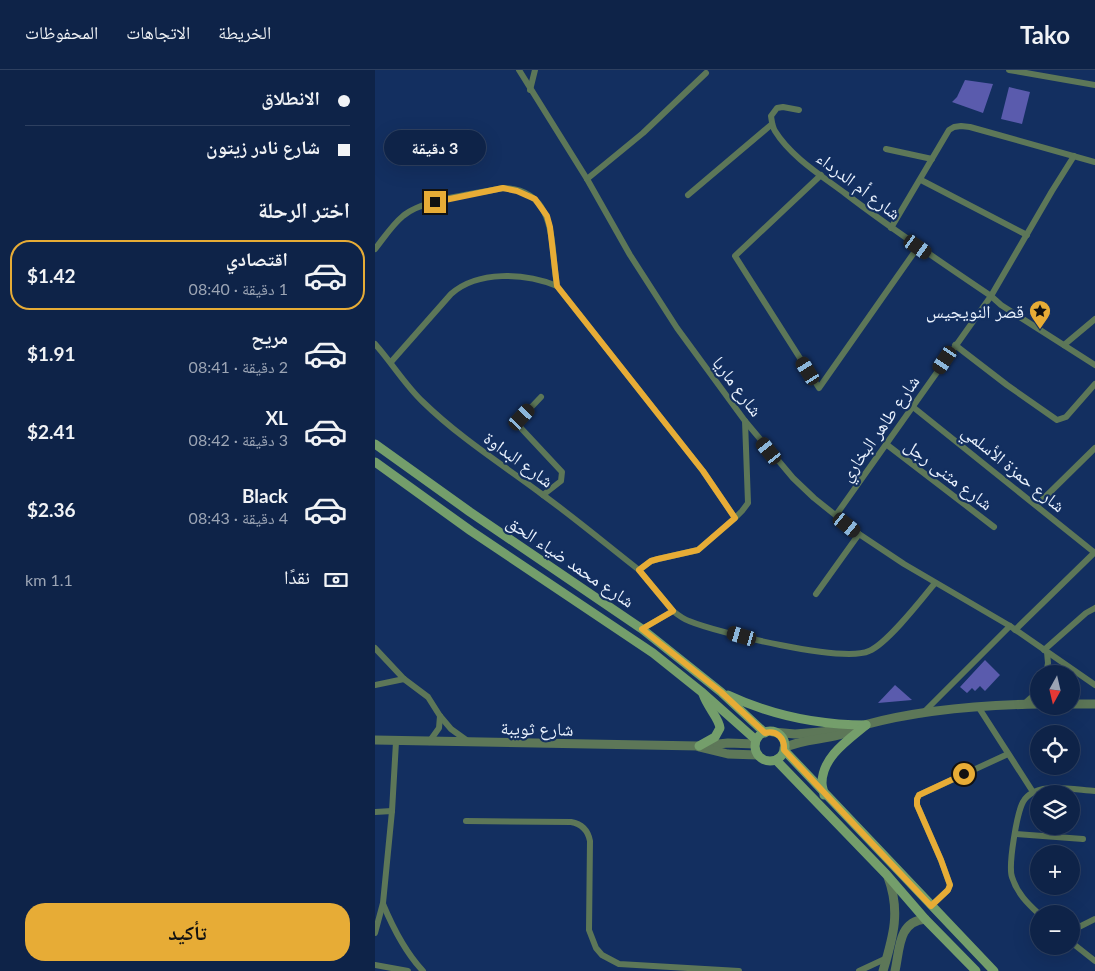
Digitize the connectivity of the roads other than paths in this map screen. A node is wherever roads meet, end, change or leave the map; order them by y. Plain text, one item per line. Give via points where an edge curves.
1 (519, 70) edge
2 (535, 70) edge
3 (1009, 70) edge
4 (706, 73) dead end
5 (1052, 73) edge
6 (1095, 84) edge
7 (530, 90) junction
8 (799, 110) dead end
9 (772, 124) junction
10 (886, 150) dead end
11 (1074, 156) junction
12 (932, 159) junction
13 (1095, 162) edge
14 (821, 175) junction
15 (587, 179) junction
16 (921, 180) junction
17 (688, 195) dead end
18 (891, 228) junction
19 (1027, 235) junction
20 (918, 247) junction
21 (375, 249) edge
22 (557, 286) junction
23 (991, 296) junction
24 (1095, 319) edge
25 (375, 344) edge
26 (1063, 344) junction
27 (955, 345) junction
28 (391, 362) junction
29 (1095, 365) edge
30 (1095, 384) edge
31 (541, 397) dead end
32 (913, 407) junction
33 (745, 421) junction
34 (375, 444) edge
35 (886, 444) junction
36 (1095, 448) edge
37 (375, 462) edge
38 (543, 495) junction
39 (1037, 505) junction
40 (835, 515) junction
41 (735, 518) junction
42 (995, 527) dead end
43 (859, 534) junction
44 (1095, 553) edge
45 (639, 570) junction
46 (935, 583) junction
47 (816, 594) dead end
48 (1095, 608) edge
49 (673, 611) junction
50 (1013, 628) junction
51 (642, 629) junction
52 (375, 648) edge
53 (1045, 651) junction
54 (1046, 665) edge
55 (404, 679) junction
56 (375, 685) edge
57 (1095, 685) edge
58 (721, 692) junction
59 (703, 693) junction
60 (1030, 699) edge
61 (1080, 704) edge
62 (1095, 704) edge
63 (1023, 705) junction
64 (1030, 705) edge
65 (979, 708) junction
66 (922, 714) junction
67 (440, 716) junction
68 (866, 725) junction
69 (848, 730) junction
70 (769, 732) junction
71 (375, 740) edge
72 (396, 742) junction
73 (429, 742) junction
74 (756, 742) junction
75 (471, 743) junction
76 (699, 746) junction
77 (784, 749) junction
78 (1008, 754) junction
79 (758, 755) junction
80 (776, 760) junction
81 (1030, 787) edge
82 (1080, 790) edge
83 (1095, 791) edge
84 (824, 794) junction
85 (1030, 795) edge
86 (817, 802) junction
87 (392, 811) junction
88 (375, 812) edge
89 (465, 821) dead end
90 (1015, 834) junction
91 (1083, 839) dead end
92 (887, 875) junction
93 (383, 903) junction
94 (931, 906) junction
95 (1030, 906) edge
96 (925, 919) junction
97 (1095, 919) edge
98 (1080, 927) edge
99 (375, 933) edge
100 (1080, 949) edge
101 (887, 958) junction
102 (1095, 960) edge
103 (375, 965) edge
104 (408, 971) edge
105 (423, 971) edge
106 (739, 971) edge
107 (859, 971) edge
108 (883, 971) edge
109 (895, 971) edge
110 (975, 971) edge
111 (994, 971) edge

1 - 7 street, شارع ماريا
2 - 7 street
3 - 5 street
4 - 15 street via 643,133
5 - 6 street
7 - 15 street, شارع ماريا
8 - 9 street via 777,108 771,116
9 - 14 street, شارع أم الدرداء via 786,145
9 - 17 street
10 - 12 street
11 - 12 street via 961,126 949,130
11 - 13 street
11 - 19 street, شارع طاهر البخاري
12 - 16 street
14 - 18 street, شارع أم الدرداء
14 - 20 street via 735,256 819,388
15 - 33 street, شارع ماريا via 677,328
16 - 18 street
16 - 19 street
18 - 20 street, شارع أم الدرداء
19 - 23 street, شارع طاهر البخاري
20 - 23 street, شارع أم الدرداء
21 - 22 street via 402,216 414,208 509,188 535,199 547,216
22 - 28 street via 508,277 470,281 451,294
22 - 41 street via 697,464
23 - 26 street, شارع أم الدرداء
23 - 27 street, شارع طاهر البخاري
24 - 26 street
25 - 28 street, شارع البداوة
26 - 29 street, شارع أم الدرداء
27 - 30 street via 1057,420 1066,416
27 - 32 street, شارع طاهر البخاري
28 - 38 street, شارع البداوة via 414,394 444,421
31 - 38 street via 522,417 519,426 562,472 561,481
32 - 35 street, شارع طاهر البخاري
32 - 39 street, شارع حمزة الأسلمي
33 - 40 street, شارع ماريا via 793,478
33 - 41 street via 748,503
34 - 51 main road, شارع محمد ضياء الحق
35 - 40 street, شارع طاهر البخاري
35 - 42 street, شارع مثنى رجل
36 - 39 street
37 - 59 main road, شارع محمد ضياء الحق via 471,531 653,653
38 - 45 street, شارع البداوة
39 - 44 street, شارع حمزة الأسلمي
40 - 43 street, شارع ماريا
41 - 45 street via 698,550 651,561
43 - 46 street, شارع ماريا
43 - 47 street
44 - 50 street
45 - 49 street, شارع البداوة
46 - 49 street via 880,644 860,654 835,654 742,636 696,624
46 - 50 street, شارع ماريا
48 - 53 street
49 - 51 street
50 - 53 street, شارع ماريا
50 - 66 street
51 - 58 main road, شارع محمد ضياء الحق
52 - 55 street
53 - 54 street
53 - 57 street, شارع ماريا
55 - 56 street
55 - 67 street via 427,697
58 - 68 main road via 790,717 839,725
58 - 70 main road, شارع محمد ضياء الحق
59 - 74 main road, شارع محمد ضياء الحق
59 - 76 main road via 720,728 715,737
60 - 63 street
61 - 62 street
63 - 64 street
63 - 65 street
65 - 66 street
65 - 78 street
66 - 68 street
67 - 73 street via 439,728
67 - 75 street via 451,729
68 - 69 street
68 - 84 main road via 830,759 822,782
69 - 70 street via 795,734
69 - 77 street
70 - 74 main road
70 - 77 main road via 781,737
71 - 72 street, شارع ثويبة
72 - 73 street, شارع ثويبة
72 - 87 street
73 - 75 street, شارع ثويبة
74 - 76 street, شارع ثويبة
74 - 79 main road
75 - 76 street, شارع ثويبة
76 - 79 street, شارع ثويبة via 728,754
77 - 80 main road
77 - 84 main road
78 - 81 street
78 - 94 street via 919,795 917,805 950,885
79 - 80 main road via 764,760
80 - 86 main road
82 - 83 street
84 - 86 main road
84 - 94 main road
85 - 90 street via 1023,801
86 - 92 main road
87 - 88 street
87 - 93 street
89 - 106 street via 571,822 583,827 590,841 589,930 596,948 610,961 629,965
90 - 91 street
90 - 95 street via 1012,877
92 - 96 main road
92 - 101 street via 896,908
93 - 99 street
93 - 105 street via 407,952
94 - 111 main road
96 - 109 street via 907,926
96 - 110 main road
97 - 98 street
100 - 102 street
101 - 107 street
101 - 108 street
103 - 104 street

